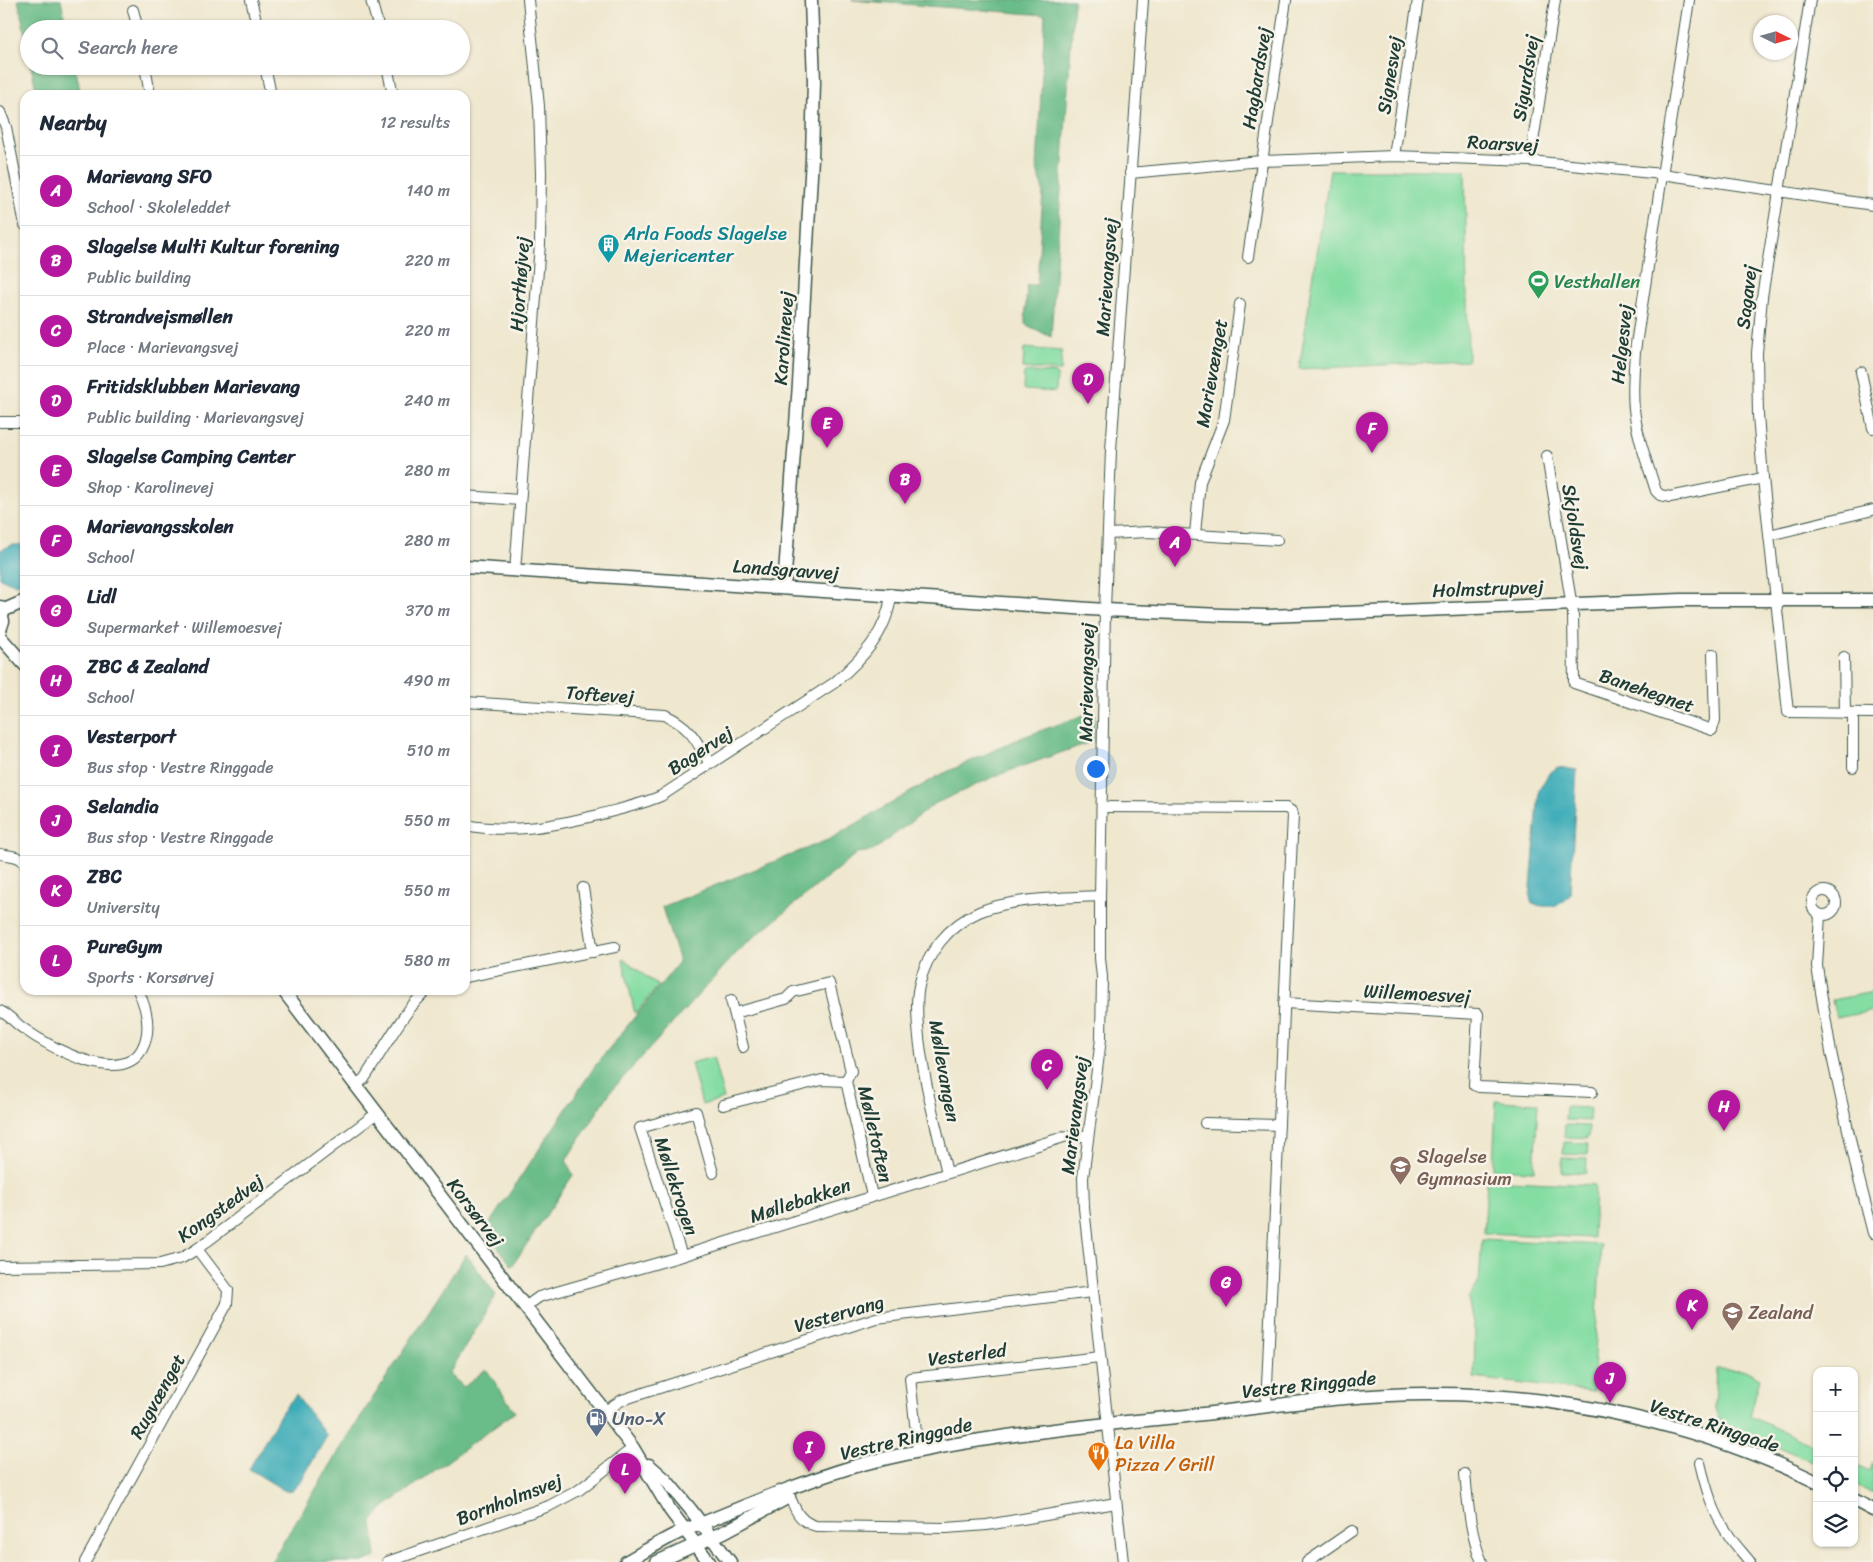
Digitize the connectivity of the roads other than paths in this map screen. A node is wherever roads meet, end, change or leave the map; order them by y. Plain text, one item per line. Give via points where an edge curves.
1 (251, 0) edge
2 (371, 0) edge
3 (528, 0) edge
4 (811, 0) edge
5 (1143, 0) edge
6 (1286, 0) edge
7 (1418, 0) edge
8 (1555, 0) edge
9 (1689, 0) edge
10 (1810, 0) edge
11 (133, 10) dead end
12 (136, 20) edge
13 (256, 20) edge
14 (377, 20) edge
15 (147, 75) edge
16 (267, 75) edge
17 (389, 75) edge
18 (149, 90) edge
19 (270, 90) edge
20 (393, 90) edge
21 (0, 112) edge
22 (1394, 156) junction
23 (1261, 160) junction
24 (1530, 161) junction
25 (1130, 173) junction
26 (1662, 174) junction
27 (1778, 191) junction
28 (20, 199) edge
29 (1873, 205) edge
30 (1248, 257) dead end
31 (1240, 304) dead end
32 (1861, 372) dead end
33 (0, 422) edge
34 (20, 422) edge
35 (1873, 428) edge
36 (1547, 456) dead end
37 (1763, 478) junction
38 (470, 496) edge
39 (520, 500) junction
40 (1873, 510) edge
41 (1108, 534) junction
42 (1195, 534) junction
43 (1769, 535) junction
44 (1277, 540) dead end
45 (470, 568) edge
46 (515, 571) junction
47 (784, 588) junction
48 (891, 594) junction
49 (1776, 600) junction
50 (1873, 600) edge
51 (20, 603) edge
52 (1571, 604) junction
53 (1, 609) edge
54 (1105, 610) junction
55 (0, 630) edge
56 (0, 637) edge
57 (1713, 654) dead end
58 (1844, 657) dead end
59 (20, 659) edge
60 (470, 702) edge
61 (1849, 713) junction
62 (1873, 713) edge
63 (710, 764) junction
64 (1853, 767) dead end
65 (1102, 807) junction
66 (470, 825) edge
67 (0, 854) edge
68 (20, 858) edge
69 (583, 888) dead end
70 (1100, 896) junction
71 (1820, 915) dead end
72 (615, 947) dead end
73 (593, 952) junction
74 (470, 977) edge
75 (140, 995) edge
76 (287, 995) edge
77 (421, 995) edge
78 (731, 1000) dead end
79 (1284, 1003) junction
80 (0, 1011) edge
81 (735, 1012) junction
82 (743, 1047) dead end
83 (846, 1081) junction
84 (356, 1085) junction
85 (1592, 1092) dead end
86 (724, 1105) dead end
87 (377, 1113) junction
88 (1205, 1123) dead end
89 (1279, 1125) junction
90 (1088, 1136) junction
91 (713, 1173) dead end
92 (947, 1173) junction
93 (872, 1196) junction
94 (1873, 1233) edge
95 (197, 1250) junction
96 (682, 1256) junction
97 (0, 1266) edge
98 (1093, 1292) junction
99 (525, 1307) junction
100 (1100, 1356) junction
101 (1266, 1407) junction
102 (605, 1411) junction
103 (1107, 1424) junction
104 (918, 1450) junction
105 (636, 1452) junction
106 (1700, 1463) dead end
107 (1465, 1474) dead end
108 (1813, 1480) edge
109 (788, 1493) junction
110 (1858, 1502) edge
111 (1116, 1503) junction
112 (1873, 1510) edge
113 (1352, 1531) dead end
114 (699, 1534) junction
115 (1747, 1561) edge
116 (85, 1562) edge
117 (386, 1562) edge
118 (626, 1562) edge
119 (640, 1562) edge
120 (657, 1562) edge
121 (709, 1562) edge
122 (721, 1562) edge
123 (730, 1562) edge
124 (1123, 1562) edge
125 (1307, 1562) edge
126 (1482, 1562) edge

1 - 13 street
2 - 14 street
3 - 39 street, Hjorthøjvej via 539,106 540,244
4 - 47 street, Karolinevej via 812,158
5 - 25 street, Marievangsvej
6 - 23 street, Hagbardsvej
7 - 22 street, Signesvej
8 - 24 street, Sigurdsvej
9 - 26 street, Helgesvej
10 - 27 street, Sagavej
11 - 12 street
15 - 18 street
16 - 19 street
17 - 20 street
21 - 28 street
22 - 23 street, Roarsvej
22 - 24 street, Roarsvej
23 - 25 street, Roarsvej
23 - 30 street, Hagbardsvej
24 - 26 street, Roarsvej
25 - 41 street, Marievangsvej
26 - 27 street, Roarsvej
26 - 37 street, Helgesvej via 1633,379 1638,430 1656,491 1670,497
27 - 29 street, Roarsvej
27 - 37 street, Sagavej via 1757,352
31 - 42 street, Marievænget via 1224,420 1200,482
32 - 35 street
33 - 34 street
36 - 52 street, Skjoldsvej
37 - 43 street, Sagavej
38 - 39 street
39 - 46 street, Hjorthøjvej
40 - 43 street
41 - 42 street
41 - 54 street, Marievangsvej
42 - 44 street
43 - 49 street, Sagavej
45 - 46 street, Landsgravvej
46 - 47 street, Landsgravvej
47 - 48 street, Landsgravvej
48 - 54 street, Landsgravvej
48 - 63 street, Bagervej via 885,625 850,670
49 - 50 street, Holmstrupvej
49 - 52 street, Holmstrupvej
49 - 61 street, Sagavej via 1788,712
51 - 53 street
52 - 54 street, Holmstrupvej via 1268,616
52 - 57 street, Banehegnet via 1574,683 1712,730 1715,720
53 - 55 street via 3,620
54 - 65 street, Marievangsvej
56 - 59 street
58 - 61 street
60 - 63 street, Toftevej via 665,715 690,730
61 - 62 street
61 - 64 street
63 - 66 street, Bagervej via 661,796 642,804 535,828
65 - 70 street, Marievangsvej
65 - 79 street via 1286,808 1292,811
67 - 68 street
69 - 73 street
70 - 90 street, Marievangsvej via 1101,1038
70 - 92 street, Møllevangen via 997,906 979,912 949,932 930,957 917,1001 920,1052
71 - 94 street via 1817,966 1831,1052
72 - 73 street
73 - 74 street
75 - 80 street via 147,1013 147,1036 134,1059 119,1066 72,1056 25,1030
76 - 84 street, Korsørvej
77 - 84 street via 364,1079
78 - 81 street
79 - 85 street, Willemoesvej via 1478,1014 1474,1085
79 - 89 street
81 - 82 street
81 - 83 street, Mølletoften via 786,1000 794,992 829,984 851,1071
83 - 86 street, Mølletoften via 822,1080
83 - 93 street, Mølletoften
84 - 87 street, Korsørvej
87 - 95 street, Kongstedvej
87 - 99 street, Korsørvej
88 - 89 street
89 - 101 street
90 - 92 street, Møllebakken via 1066,1136
90 - 98 street, Marievangsvej via 1083,1178
91 - 96 street, Møllekrogen via 696,1112 640,1128
92 - 93 street, Møllebakken
93 - 96 street, Møllebakken
95 - 97 street, Kongstedvej via 160,1264
95 - 116 street, Rugvænget via 228,1290 227,1304
96 - 99 street, Møllebakken via 539,1298
98 - 100 street, Marievangsvej
98 - 102 street, Vestervang via 876,1318 622,1400
99 - 102 street, Korsørvej
100 - 103 street, Marievangsvej
100 - 104 street, Vesterled via 910,1378
101 - 103 street, Vestre Ringgade
101 - 108 street, Vestre Ringgade via 1427,1394 1543,1400 1686,1431 1754,1454
102 - 105 street, Korsørvej
103 - 104 street, Vestre Ringgade
103 - 111 street, Marievangsvej
104 - 109 street, Vestre Ringgade via 867,1462 800,1485
105 - 114 street, Korsørvej
105 - 117 street, Bornholmsvej via 549,1506
106 - 115 street via 1716,1514
107 - 126 street via 1473,1535
109 - 111 street via 800,1518 806,1524 816,1526 946,1528 987,1525
109 - 114 street, Vestre Ringgade
109 - 114 street, Vestre Ringgade via 764,1498
110 - 112 street
111 - 124 street, Marievangsvej
113 - 125 street
114 - 118 street
114 - 119 street
114 - 120 street
114 - 121 street
114 - 122 street
114 - 123 street

